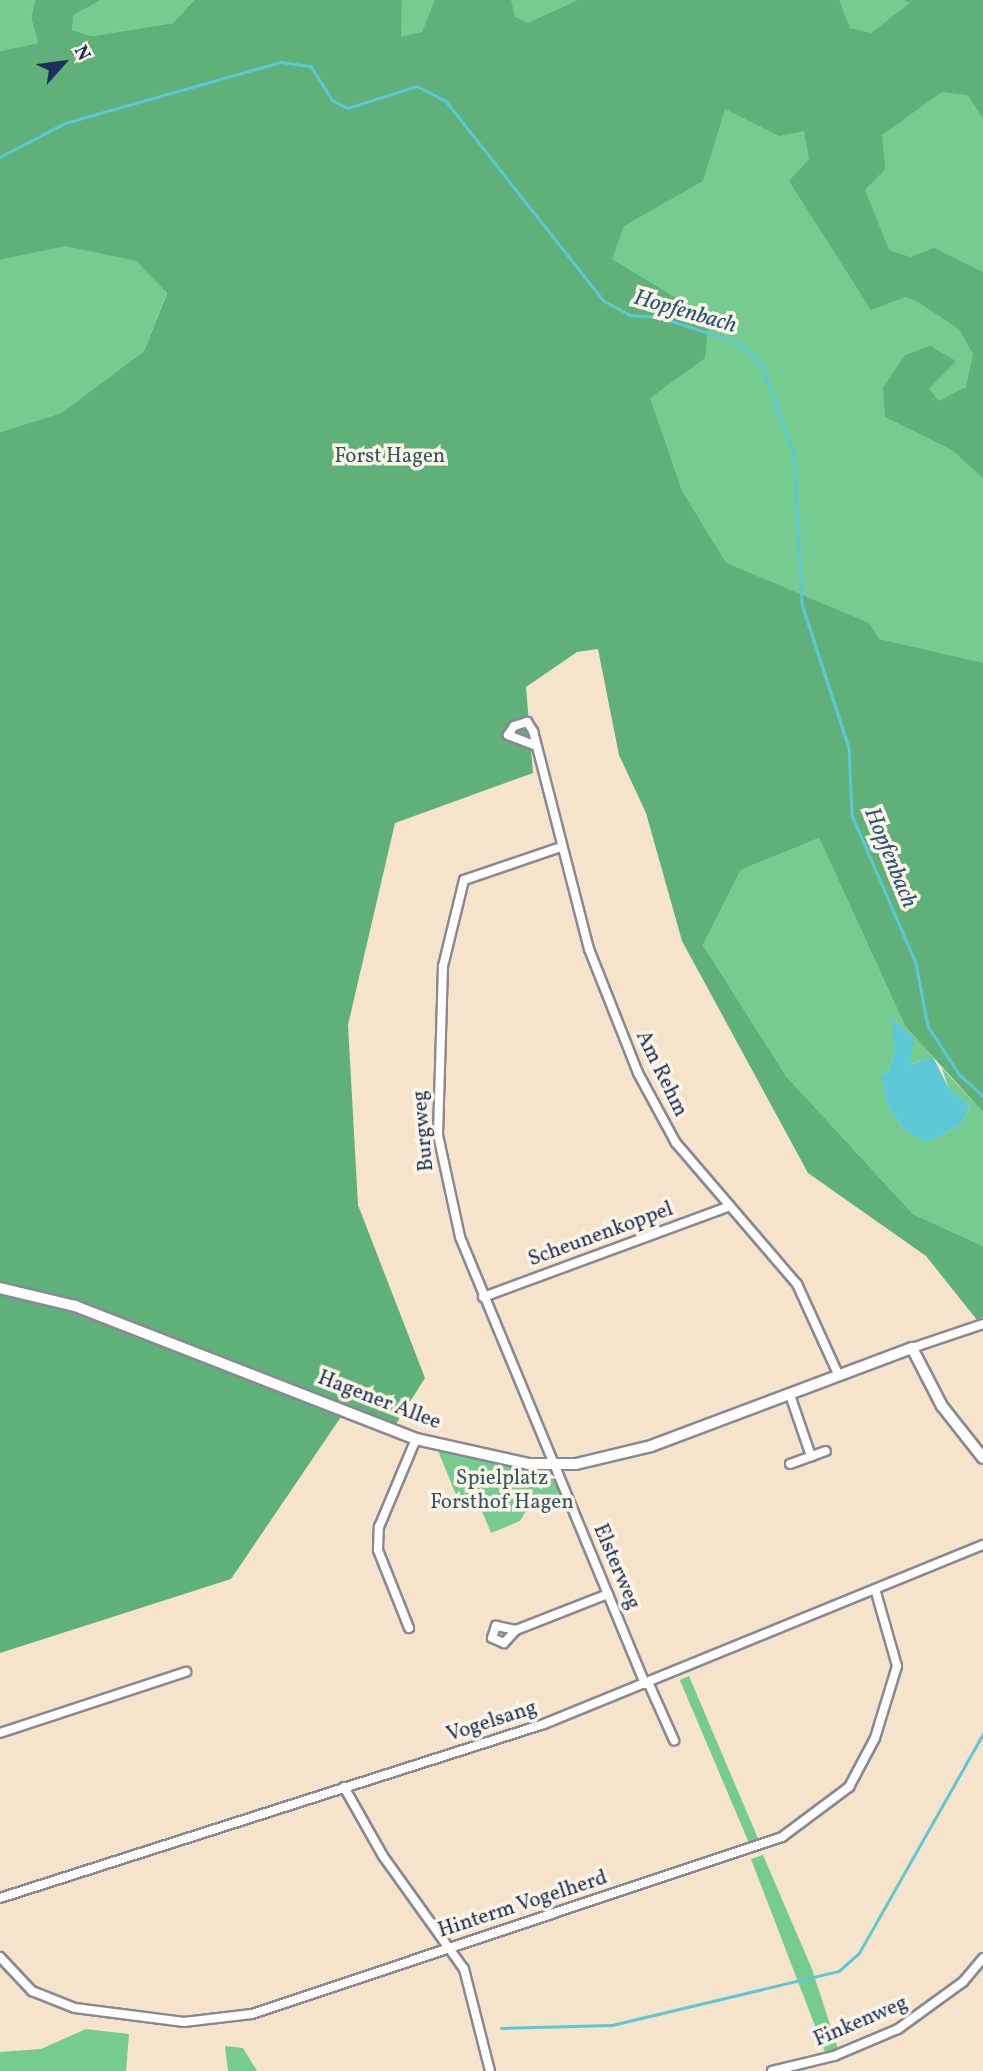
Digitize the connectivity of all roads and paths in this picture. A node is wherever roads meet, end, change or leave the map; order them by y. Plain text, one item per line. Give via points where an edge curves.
1 (534, 744) dead end
2 (561, 848) junction
3 (730, 1206) junction
4 (0, 1288) edge
5 (483, 1297) junction
6 (983, 1324) edge
7 (912, 1349) junction
8 (839, 1376) junction
9 (790, 1395) junction
10 (416, 1439) junction
11 (826, 1451) dead end
12 (811, 1456) junction
13 (983, 1458) edge
14 (790, 1464) dead end
15 (554, 1465) junction
16 (983, 1545) edge
17 (875, 1588) junction
18 (608, 1594) junction
19 (409, 1628) dead end
20 (516, 1630) dead end
21 (186, 1672) dead end
22 (647, 1683) junction
23 (0, 1733) edge
24 (674, 1740) dead end
25 (344, 1787) junction
26 (0, 1898) edge
27 (450, 1948) junction
28 (0, 1957) edge
29 (983, 1958) edge
30 (490, 2071) edge
31 (772, 2071) edge

1 - 2 street, Am Rehm
2 - 3 street, Am Rehm via 589,949 638,1073 676,1143
2 - 5 street, Burgweg via 464,880 443,966 438,1135 460,1237
3 - 5 street, Scheunenkoppel
3 - 8 street, Am Rehm via 797,1284
4 - 10 street, Hagener Allee via 75,1306
5 - 15 street, Burgweg
6 - 7 street, Hagener Allee
7 - 8 street, Hagener Allee
7 - 13 street via 942,1406
8 - 9 street, Hagener Allee
9 - 12 street
9 - 15 street, Hagener Allee via 639,1449
10 - 15 street, Hagener Allee via 487,1458
10 - 19 street via 379,1527 378,1550
11 - 12 street
12 - 14 street
15 - 18 street, Elsterweg
16 - 17 street, Vogelsang
17 - 22 street, Vogelsang
17 - 27 street, Hinterm Vogelherd via 897,1666 863,1766 833,1801 794,1832 755,1848
18 - 20 street
18 - 22 street, Elsterweg
21 - 23 street
22 - 24 street, Elsterweg
22 - 25 street, Vogelsang via 498,1740
25 - 26 street, Vogelsang
25 - 27 street via 383,1856
27 - 28 street, Hinterm Vogelherd via 252,2014 184,2022 75,2008 32,1991
27 - 30 street via 474,1995
29 - 31 street, Finkenweg via 962,1982 898,2029 834,2056

